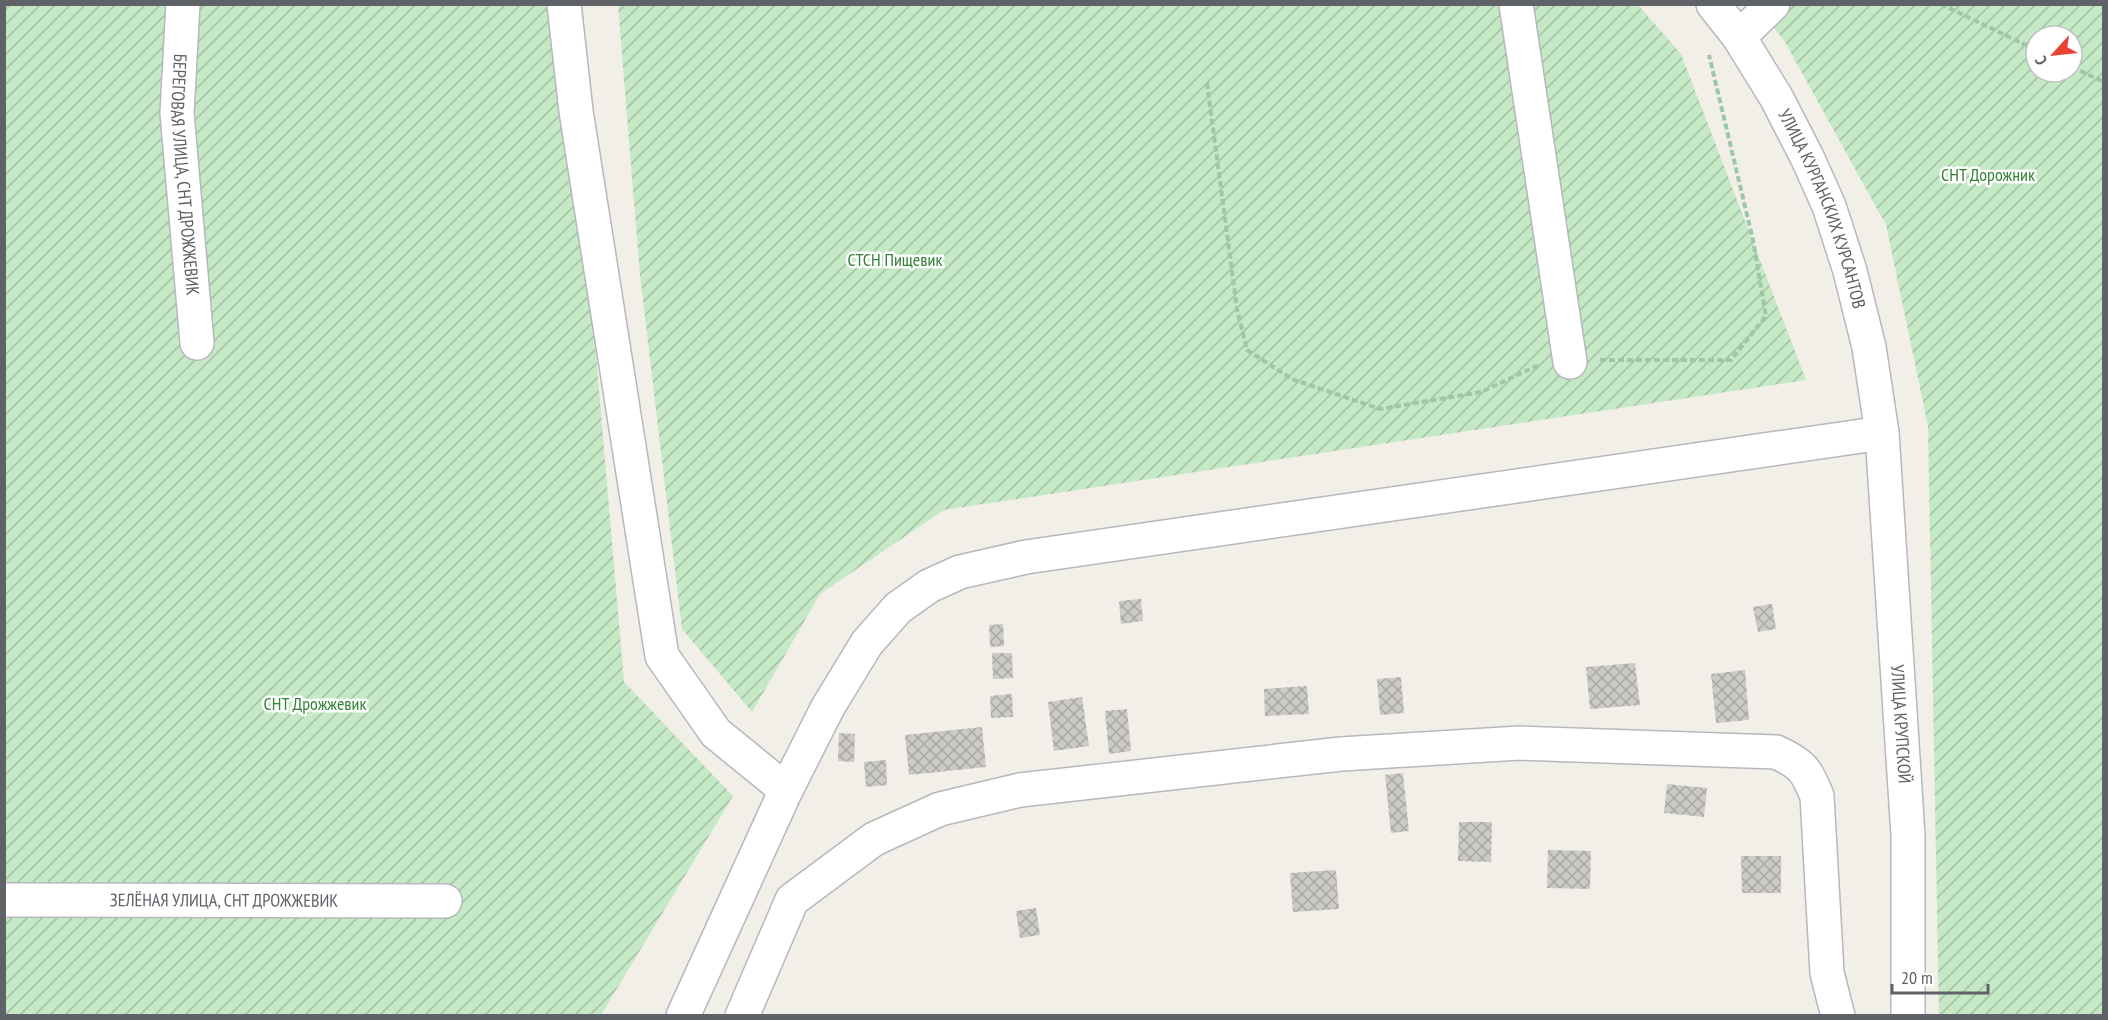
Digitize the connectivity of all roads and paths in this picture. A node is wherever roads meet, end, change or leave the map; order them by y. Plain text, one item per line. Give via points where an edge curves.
1 (183, 4) edge
2 (564, 4) edge
3 (1516, 4) edge
4 (1713, 4) edge
5 (1773, 4) edge
6 (1941, 4) edge
7 (1739, 37) junction
8 (2024, 44) edge
9 (1708, 49) dead end
10 (2084, 73) edge
11 (2103, 82) edge
12 (1207, 83) dead end
13 (197, 343) dead end
14 (1570, 362) junction
15 (1882, 433) junction
16 (786, 790) junction
17 (4, 900) edge
18 (445, 901) dead end
19 (683, 1016) edge
20 (742, 1016) edge
21 (1838, 1016) edge
22 (1908, 1016) edge

1 - 13 street, БЕРЕГОВАЯ УЛИЦА, СНТ ДРОЖЖЕВИК via 177,113
2 - 16 street via 576,111 662,656 716,733
3 - 14 street
4 - 7 street, УЛИЦА КУРГАНСКИХ КУРСАНТОВ
5 - 7 street
6 - 8 path
7 - 15 street, УЛИЦА КУРГАНСКИХ КУРСАНТОВ via 1776,97 1829,206 1869,347
9 - 14 path via 1753,240 1766,316 1731,360
10 - 11 path
12 - 14 path via 1237,309 1247,350 1292,379 1380,408 1481,392 1538,365
15 - 16 street via 1026,557 960,572 929,586 898,608 867,642 828,706
15 - 22 street, УЛИЦА КРУПСКОЙ via 1908,835
16 - 19 street
17 - 18 street, ЗЕЛЁНАЯ УЛИЦА, СНТ ДРОЖЖЕВИК
20 - 21 street via 792,900 874,839 940,809 1020,790 1341,754 1520,743 1776,752 1797,761 1817,796 1827,973

